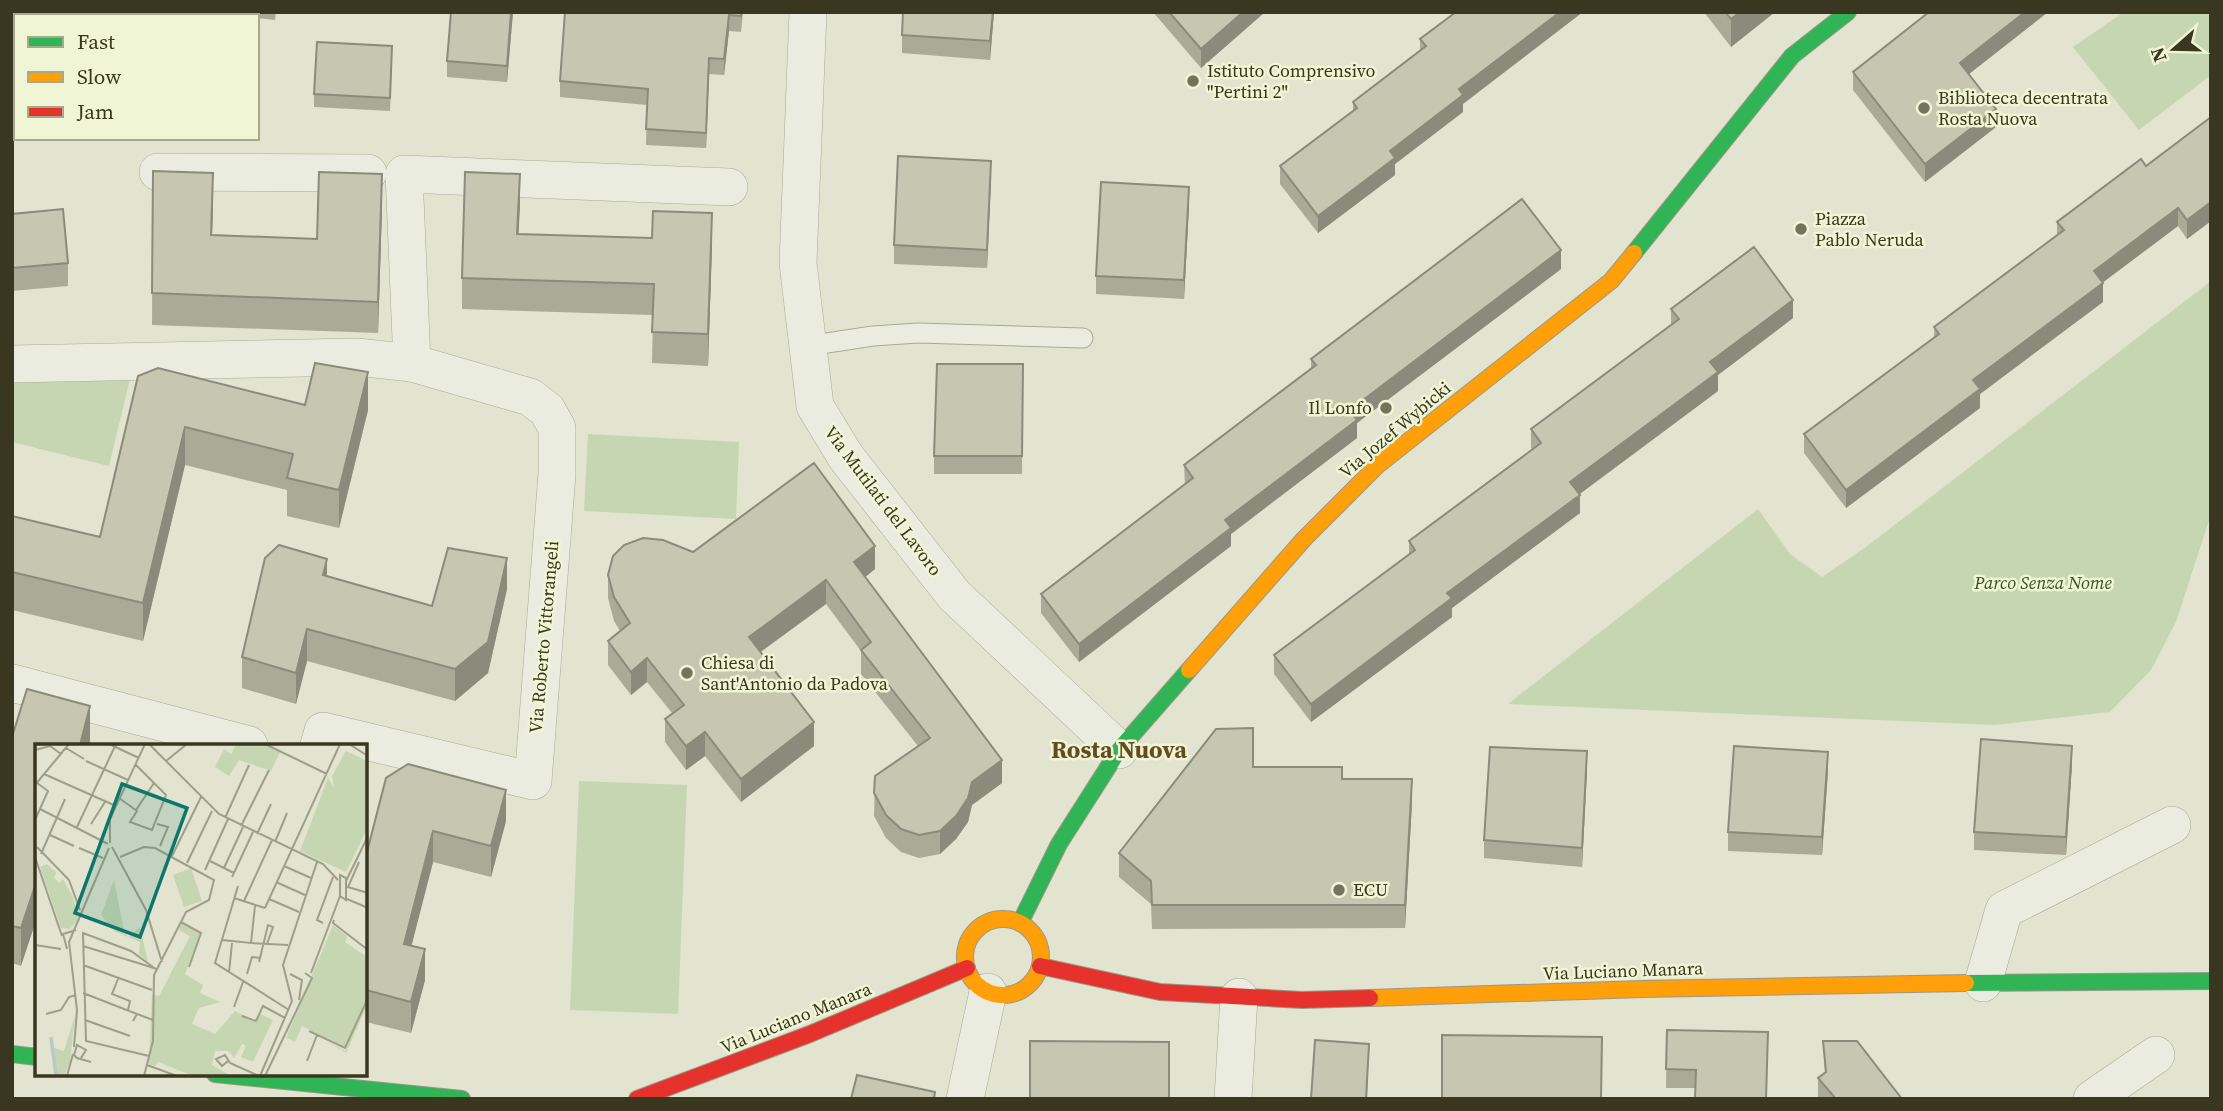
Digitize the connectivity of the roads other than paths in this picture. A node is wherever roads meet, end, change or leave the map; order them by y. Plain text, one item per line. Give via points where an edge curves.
1 (808, 12) edge
2 (1849, 12) edge
3 (158, 172) edge
4 (404, 174) junction
5 (729, 187) dead end
6 (1083, 338) dead end
7 (807, 346) junction
8 (412, 363) junction
9 (12, 364) edge
10 (12, 683) edge
11 (245, 744) edge
12 (319, 744) edge
13 (1119, 750) junction
14 (2172, 825) dead end
15 (1020, 923) junction
16 (1040, 966) junction
17 (978, 980) junction
18 (2211, 981) edge
19 (1983, 983) junction
20 (1238, 997) junction
21 (12, 1054) edge
22 (2156, 1055) dead end
23 (35, 1057) edge
24 (231, 1076) edge
25 (374, 1094) edge
26 (462, 1099) edge
27 (637, 1099) edge
28 (965, 1099) edge
29 (1233, 1099) edge
30 (2092, 1099) edge

1 - 7 street, Via Mutilati del Lavoro via 798,263
2 - 13 street, Via Jozef Wybicki via 1792,56 1611,281 1378,465 1304,539
3 - 4 street
4 - 5 street
4 - 8 street
6 - 7 lane via 918,333
7 - 13 street, Via Mutilati del Lavoro via 815,406 846,457 954,595
8 - 9 street, Via Roberto Vittorangeli via 357,357
8 - 12 street, Via Roberto Vittorangeli via 530,397 547,410 557,428 533,781 323,731
10 - 11 street
13 - 15 street, Via Jozef Wybicki via 1059,844
14 - 19 street via 2004,910
15 - 16 street via 1038,941
15 - 17 street via 996,920 975,932 965,956
16 - 17 street via 1020,991 999,995
16 - 20 street, Via Luciano Manara via 1160,992
17 - 27 street, Via Luciano Manara via 810,1034
17 - 28 street
18 - 19 street, Via Luciano Manara
19 - 20 street, Via Luciano Manara via 1302,1000
20 - 29 street
21 - 23 street
22 - 30 street
24 - 25 street
25 - 26 street

